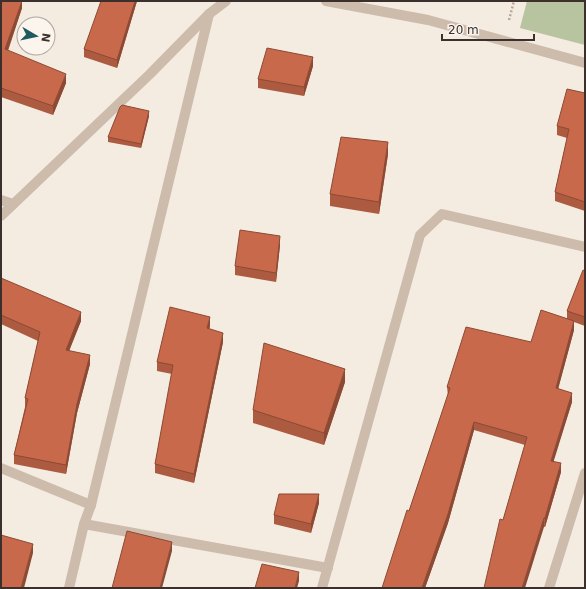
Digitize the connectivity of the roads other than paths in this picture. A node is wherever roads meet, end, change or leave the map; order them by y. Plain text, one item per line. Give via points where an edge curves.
1 (226, 1) edge
2 (326, 1) edge
3 (209, 14) junction
4 (585, 63) edge
5 (1, 200) edge
6 (13, 204) junction
7 (1, 216) edge
8 (585, 247) edge
9 (1, 468) edge
10 (585, 473) edge
11 (91, 505) junction
12 (84, 524) junction
13 (328, 568) junction
14 (69, 588) edge
15 (322, 588) edge
16 (549, 588) edge

1 - 3 street
2 - 4 street via 428,20
3 - 6 street via 150,74
3 - 11 street
5 - 6 street
6 - 7 street
8 - 13 street via 442,214 420,235
9 - 11 street
10 - 16 street
11 - 12 street
12 - 13 street
12 - 14 street
13 - 15 street

